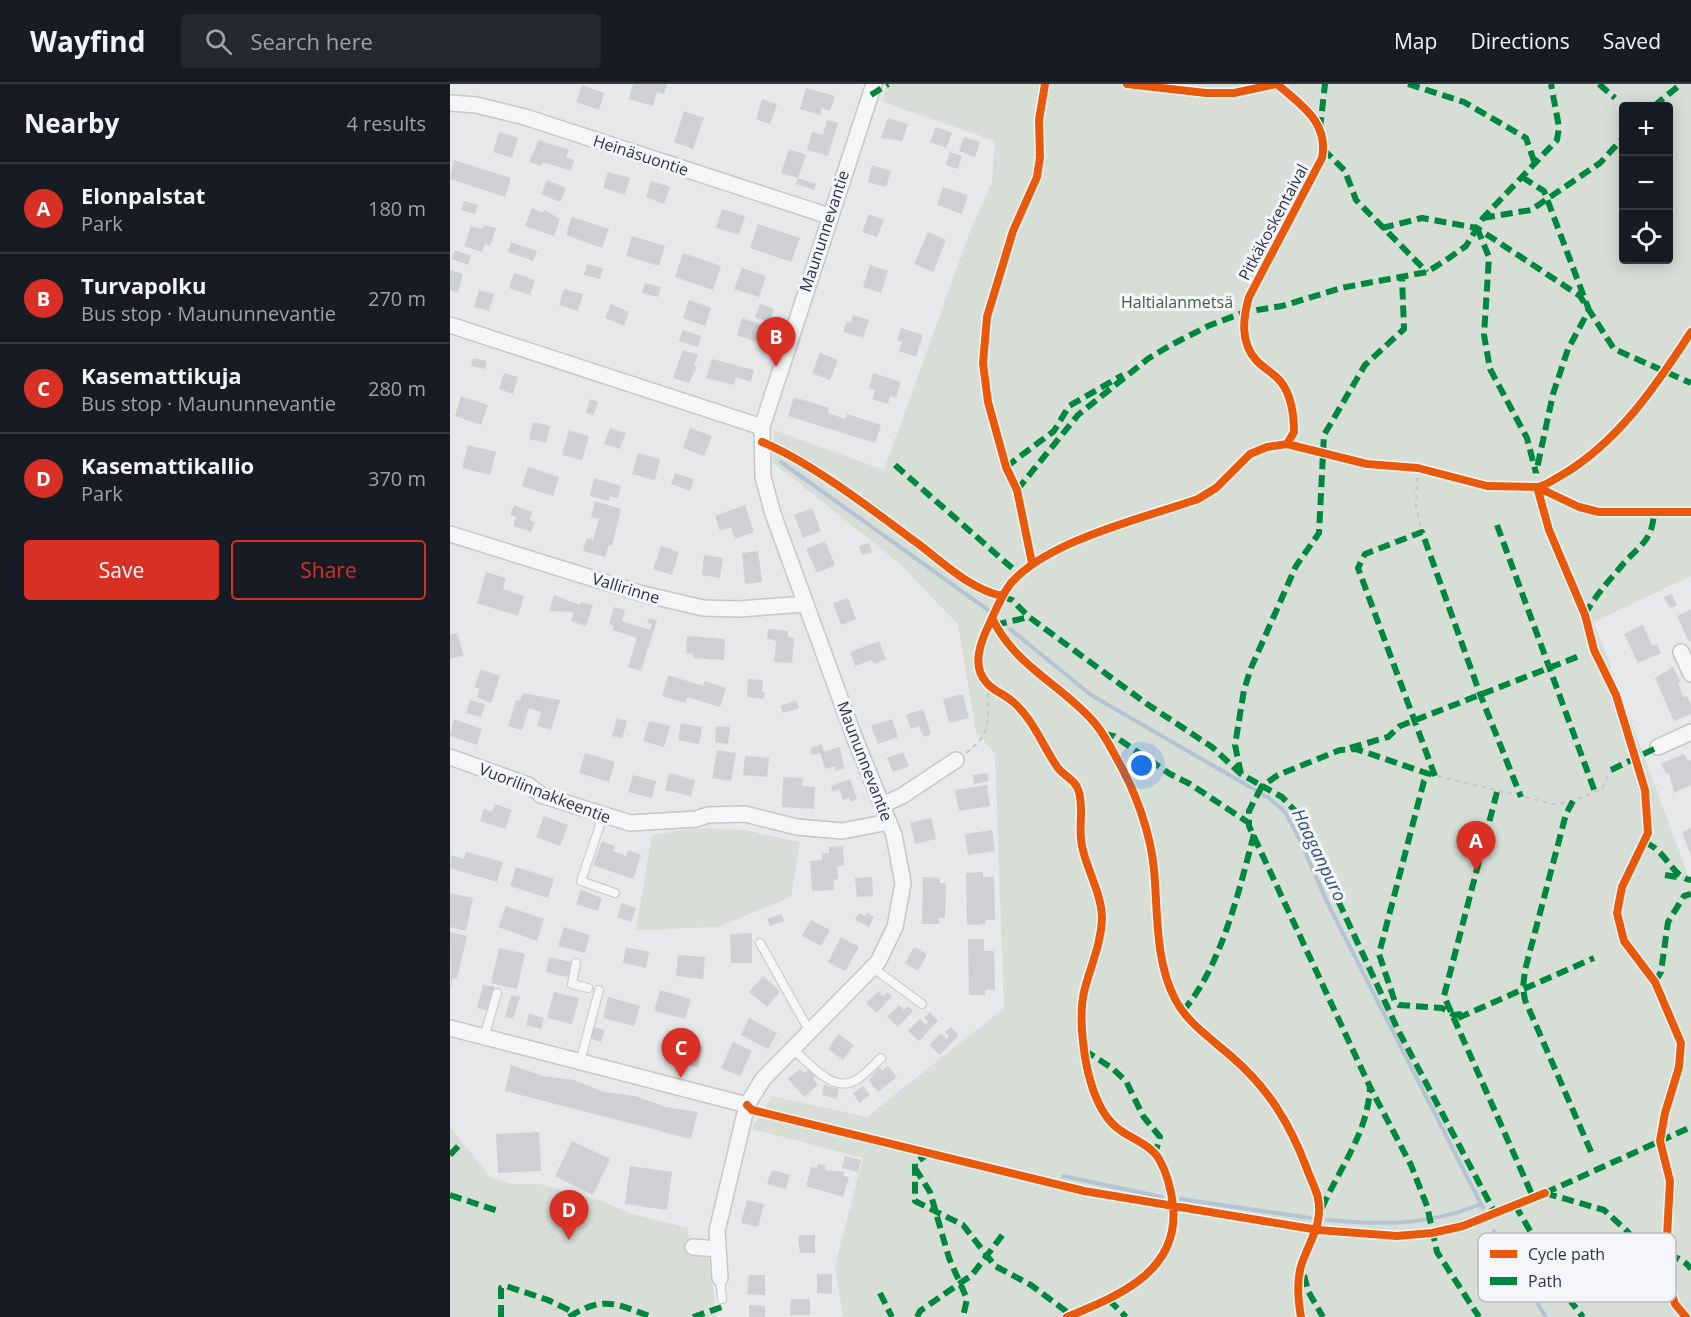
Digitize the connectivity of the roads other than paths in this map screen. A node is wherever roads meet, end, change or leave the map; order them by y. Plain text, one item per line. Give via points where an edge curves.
1 (874, 84) edge
2 (450, 103) edge
3 (829, 216) junction
4 (450, 325) edge
5 (762, 428) junction
6 (450, 534) edge
7 (806, 604) junction
8 (1681, 652) dead end
9 (1691, 674) edge
10 (1691, 732) edge
11 (1658, 747) dead end
12 (450, 757) edge
13 (956, 760) road end
14 (882, 805) junction
15 (603, 816) junction
16 (889, 822) junction
17 (615, 893) dead end
18 (760, 943) dead end
19 (576, 963) dead end
20 (873, 968) junction
21 (588, 988) dead end
22 (599, 990) dead end
23 (497, 993) dead end
24 (922, 1004) dead end
25 (450, 1028) edge
26 (810, 1032) junction
27 (484, 1037) junction
28 (793, 1049) junction
29 (881, 1058) dead end
30 (580, 1062) junction
31 (747, 1105) junction
32 (693, 1246) dead end
33 (718, 1249) junction
34 (720, 1278) joint
35 (722, 1299) dead end

1 - 3 street, Maununnevantie
2 - 3 street, Heinäsuontie via 525,117
3 - 5 street, Maununnevantie
4 - 5 street
5 - 7 street, Maununnevantie via 763,477
6 - 7 street, Vallirinne via 643,594 703,608
7 - 14 street, Maununnevantie
8 - 9 street
10 - 11 street
12 - 15 street, Vuorilinnakkeentie
13 - 14 street
14 - 16 street, Maununnevantie
15 - 16 street, Vuorilinnakkeentie via 630,823 745,814 825,831
15 - 17 lane via 581,881
16 - 20 street, Maununnevantie via 901,860 903,883 900,909 888,945
18 - 26 lane
19 - 21 lane via 572,984
20 - 24 lane
20 - 26 street, Maununnevantie
22 - 30 lane
23 - 27 lane
25 - 27 street
26 - 28 street, Maununnevantie
27 - 30 street
28 - 29 lane via 829,1081 843,1085 855,1081
28 - 31 street, Maununnevantie via 763,1079
30 - 31 street
31 - 33 street, Maununnevantie via 717,1231
32 - 33 street
33 - 34 street, Maununnevantie
34 - 35 lane

